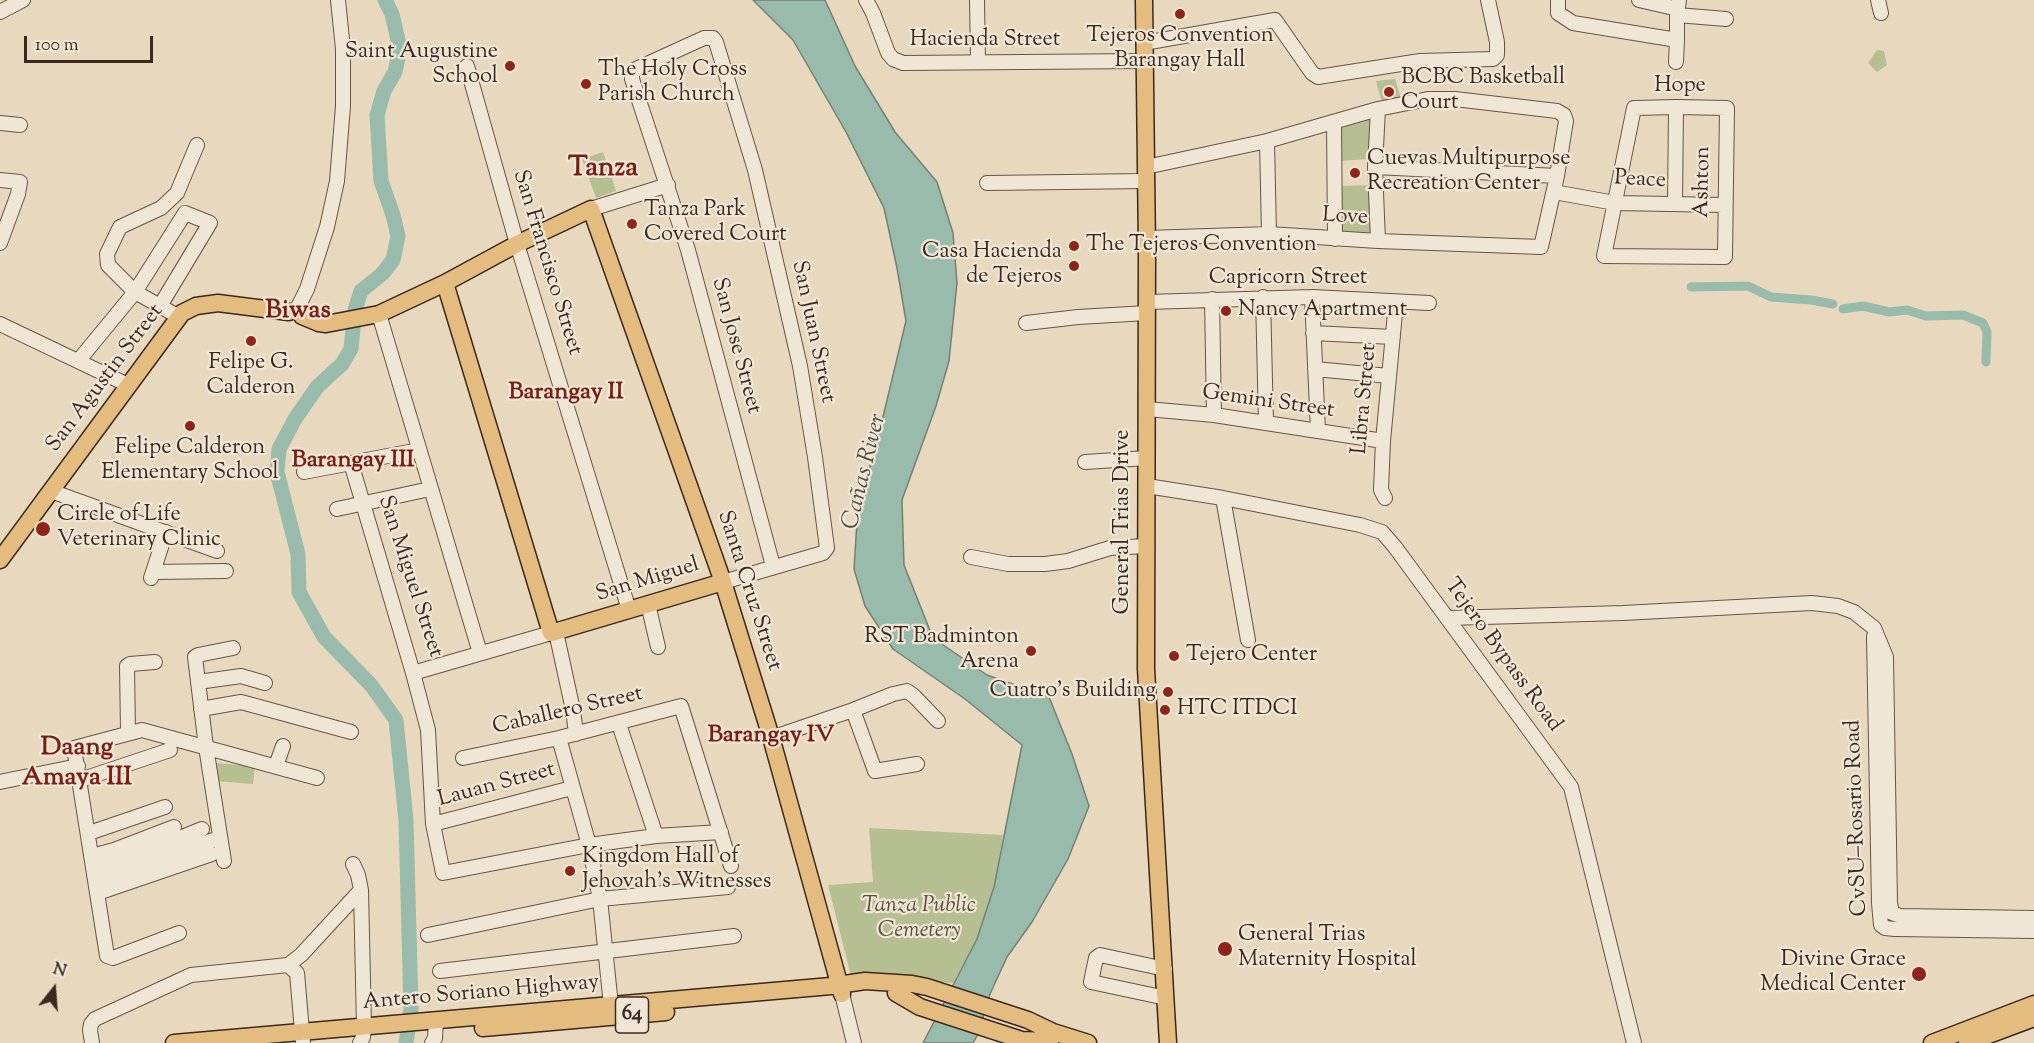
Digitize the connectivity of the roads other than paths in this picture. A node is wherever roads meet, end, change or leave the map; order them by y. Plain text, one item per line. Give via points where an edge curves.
1 (23, 0) edge
2 (338, 0) edge
3 (866, 0) edge
4 (978, 0) edge
5 (1144, 0) edge
6 (1488, 0) edge
7 (1558, 0) edge
8 (1639, 0) edge
9 (1678, 8) edge
10 (0, 12) edge
11 (1726, 19) dead end
12 (1677, 40) junction
13 (1144, 43) junction
14 (1144, 61) junction
15 (978, 62) junction
16 (1676, 62) dead end
17 (467, 66) dead end
18 (633, 71) joint
19 (1676, 106) junction
20 (1726, 108) joint
21 (1378, 109) junction
22 (1334, 122) junction
23 (0, 123) edge
24 (20, 125) dead end
25 (1267, 141) junction
26 (197, 145) dead end
27 (1375, 167) junction
28 (1146, 174) junction
29 (1557, 176) junction
30 (0, 180) edge
31 (987, 183) dead end
32 (668, 185) junction
33 (1554, 192) junction
34 (1615, 203) junction
35 (1676, 204) junction
36 (1725, 205) junction
37 (591, 209) junction
38 (1269, 234) junction
39 (1147, 238) junction
40 (1335, 239) junction
41 (1378, 241) junction
42 (0, 243) edge
43 (517, 244) junction
44 (445, 283) junction
45 (135, 292) junction
46 (1263, 297) junction
47 (1312, 297) junction
48 (1212, 299) junction
49 (1396, 302) junction
50 (1429, 303) dead end
51 (160, 306) junction
52 (1147, 307) junction
53 (296, 312) junction
54 (372, 316) junction
55 (179, 317) junction
56 (1026, 323) dead end
57 (0, 324) edge
58 (1313, 333) junction
59 (1393, 337) junction
60 (79, 360) junction
61 (1316, 369) junction
62 (1389, 376) junction
63 (129, 385) junction
64 (1147, 408) junction
65 (1214, 415) junction
66 (1266, 423) junction
67 (1318, 431) junction
68 (1383, 441) junction
69 (419, 450) junction
70 (1147, 458) junction
71 (1085, 462) dead end
72 (351, 463) junction
73 (304, 472) dead end
74 (1147, 486) junction
75 (430, 489) junction
76 (51, 491) junction
77 (1223, 498) junction
78 (1385, 498) dead end
79 (362, 503) junction
80 (337, 509) dead end
81 (166, 532) junction
82 (1146, 546) junction
83 (217, 551) dead end
84 (826, 551) joint
85 (971, 556) dead end
86 (0, 560) edge
87 (773, 566) junction
88 (226, 571) dead end
89 (723, 582) junction
90 (648, 604) junction
91 (629, 610) junction
92 (1448, 618) junction
93 (1874, 628) junction
94 (554, 633) junction
95 (1248, 640) dead end
96 (658, 647) dead end
97 (233, 648) dead end
98 (480, 653) junction
99 (155, 662) dead end
100 (413, 673) junction
101 (198, 682) junction
102 (265, 683) dead end
103 (201, 709) junction
104 (853, 710) junction
105 (938, 721) dead end
106 (619, 724) junction
107 (351, 732) dead end
108 (128, 733) junction
109 (576, 734) junction
110 (559, 738) junction
111 (771, 738) junction
112 (283, 746) dead end
113 (206, 747) junction
114 (170, 750) dead end
115 (463, 758) dead end
116 (917, 764) dead end
117 (276, 766) junction
118 (79, 773) junction
119 (317, 778) dead end
120 (0, 782) edge
121 (572, 788) junction
122 (165, 807) dead end
123 (433, 824) junction
124 (174, 828) dead end
125 (202, 829) dead end
126 (721, 832) junction
127 (89, 833) junction
128 (656, 836) junction
129 (589, 845) junction
130 (93, 862) junction
131 (353, 864) dead end
132 (731, 866) dead end
133 (728, 887) dead end
134 (98, 888) junction
135 (361, 890) junction
136 (600, 899) junction
137 (2034, 918) edge
138 (2034, 931) edge
139 (178, 933) dead end
140 (428, 935) dead end
141 (734, 936) dead end
142 (606, 951) junction
143 (288, 965) junction
144 (1165, 969) junction
145 (441, 971) dead end
146 (841, 989) junction
147 (923, 997) junction
148 (1166, 998) junction
149 (2034, 1004) edge
150 (611, 1012) junction
151 (2034, 1018) edge
152 (429, 1030) edge
153 (370, 1034) edge
154 (1053, 1039) edge
155 (301, 1040) edge
156 (92, 1043) edge
157 (174, 1043) edge
158 (854, 1043) edge
159 (1088, 1043) edge
160 (1168, 1043) edge
161 (1634, 1043) edge
162 (1932, 1043) edge
163 (1967, 1043) edge

1 - 10 street
2 - 53 street via 343,106 337,181 327,227
3 - 15 street, Hacienda Street via 893,59 903,63
4 - 15 street
5 - 13 main road, General Trias Drive
6 - 13 street via 1497,42 1493,59 1420,61 1318,77 1275,20
7 - 12 street via 1558,13 1572,23
8 - 9 street
9 - 11 street
9 - 12 street
12 - 16 street
13 - 14 main road, General Trias Drive
14 - 15 street, Hacienda Street
14 - 28 main road, General Trias Drive
17 - 43 street, San Francisco Street
18 - 32 street, San Jose Street via 632,82
18 - 84 street, San Juan Street via 704,38 716,42 755,170 800,366
19 - 20 street, Hope
19 - 34 street, Hope via 1634,108
19 - 35 street
20 - 36 street, Ashton
21 - 22 street
21 - 27 street
21 - 29 street via 1428,99 1455,99 1557,111 1566,121
22 - 25 street
22 - 40 street
23 - 24 street
25 - 28 street
25 - 38 street
26 - 45 street via 177,193 161,208 120,227 107,254 108,265
27 - 29 street
27 - 41 street
28 - 31 street
28 - 39 main road, General Trias Drive
29 - 33 street
30 - 42 street via 20,182
32 - 37 street, San Agustin Street
32 - 87 street, San Jose Street
33 - 34 street, Peace
33 - 41 street, Love via 1541,247
34 - 35 street, Peace
34 - 36 street, Ashton via 1604,256 1725,257
35 - 36 street, Peace
37 - 43 main road, San Agustin Street
37 - 89 main road, Santa Cruz Street
38 - 39 street, Love
38 - 40 street, Love
39 - 52 main road, General Trias Drive
40 - 41 street, Love
43 - 44 main road, San Agustin Street
43 - 91 street, San Francisco Street
44 - 54 main road, San Agustin Street
44 - 94 main road
45 - 51 street
45 - 51 street via 185,213 210,223
45 - 60 street
46 - 47 street, Capricorn Street
46 - 48 street, Capricorn Street
46 - 66 street
47 - 49 street, Capricorn Street
47 - 58 street
48 - 52 street, Capricorn Street
48 - 65 street
49 - 50 street, Capricorn Street
49 - 59 street, Libra Street
51 - 55 street
52 - 56 street, Capricorn Street
52 - 64 main road, General Trias Drive
53 - 54 main road, San Agustin Street via 319,324
53 - 55 main road, San Agustin Street via 212,304 191,308
54 - 69 street
55 - 63 main road, San Agustin Street
57 - 60 street
58 - 59 street
58 - 61 street
59 - 62 street, Libra Street
60 - 63 street
61 - 62 street
61 - 67 street
62 - 68 street, Libra Street
63 - 76 main road, San Agustin Street
64 - 65 street, Gemini Street
64 - 70 main road, General Trias Drive
65 - 66 street, Gemini Street
66 - 67 street, Gemini Street
67 - 68 street, Gemini Street
68 - 78 street, Libra Street via 1381,490
69 - 72 street
69 - 75 street
70 - 71 street
70 - 74 main road, General Trias Drive
72 - 73 street
72 - 79 street, San Miguel Street
74 - 77 street, Tejero Bypass Road
74 - 82 main road, General Trias Drive
75 - 79 street
75 - 98 street
76 - 81 street
76 - 86 main road, San Agustin Street
77 - 92 street, Tejero Bypass Road via 1382,532
77 - 95 street
79 - 80 street
79 - 100 street, San Miguel Street
81 - 83 street
81 - 88 street via 152,576
82 - 85 street via 1110,548 1045,564 1008,564
82 - 144 main road, General Trias Drive via 1146,669
84 - 87 street, San Miguel
87 - 89 street, San Miguel
89 - 90 main road, San Miguel
89 - 111 main road, Santa Cruz Street
90 - 91 main road, San Miguel
90 - 96 street
91 - 94 main road, San Miguel
92 - 93 street via 1820,603 1846,609
92 - 161 street, Tejero Bypass Road via 1572,787
93 - 137 street, CvSU–Rosario Road via 1886,657 1891,912 1900,916
93 - 138 street, CvSU–Rosario Road via 1881,925 1895,929
94 - 98 street, San Miguel Street
94 - 109 street
97 - 101 street via 195,657
98 - 100 street, San Miguel Street
99 - 108 street via 127,666
100 - 123 street via 428,730
101 - 102 street via 241,676
101 - 103 street
103 - 107 street via 241,702
103 - 113 street
104 - 105 street via 907,691
104 - 111 street
104 - 116 street via 875,771
106 - 109 street, Caballero Street
106 - 126 street, Caballero Street via 681,706
106 - 128 street
108 - 113 street via 142,730
108 - 118 street via 74,748
109 - 110 street, Caballero Street
110 - 115 street, Caballero Street
110 - 121 street
111 - 146 main road, Santa Cruz Street
112 - 117 street
113 - 117 street
113 - 134 street via 216,852
114 - 118 street
117 - 119 street
118 - 120 street
118 - 127 street
121 - 123 street, Lauan Street
121 - 129 street
122 - 127 street
123 - 129 street via 443,873
124 - 130 street
125 - 130 street via 144,853
126 - 128 street
126 - 132 street
127 - 130 street
128 - 129 street
129 - 136 street
130 - 134 street
131 - 135 street
133 - 136 street
134 - 139 street via 110,958
135 - 143 street
135 - 153 street
136 - 140 street
136 - 142 street
141 - 142 street
142 - 145 street
142 - 150 street
143 - 155 street via 297,973
143 - 156 street via 191,975 94,1020 90,1030
144 - 148 main road, General Trias Drive
144 - 148 street via 1100,955 1091,982
146 - 147 main road, Antero Soriano Highway / 64 via 866,981
146 - 150 main road, Antero Soriano Highway / 64
146 - 158 street
147 - 154 main road, Antero Soriano Highway / 64 via 1026,1027
147 - 154 main road, Antero Soriano Highway / 64 via 988,1029 1022,1040
148 - 160 main road, General Trias Drive
149 - 162 main road
150 - 152 main road, Antero Soriano Highway / 64
151 - 163 main road
152 - 153 main road, Antero Soriano Highway / 64
153 - 155 main road, Antero Soriano Highway / 64
154 - 159 main road, Antero Soriano Highway / 64
155 - 157 main road, Antero Soriano Highway / 64

